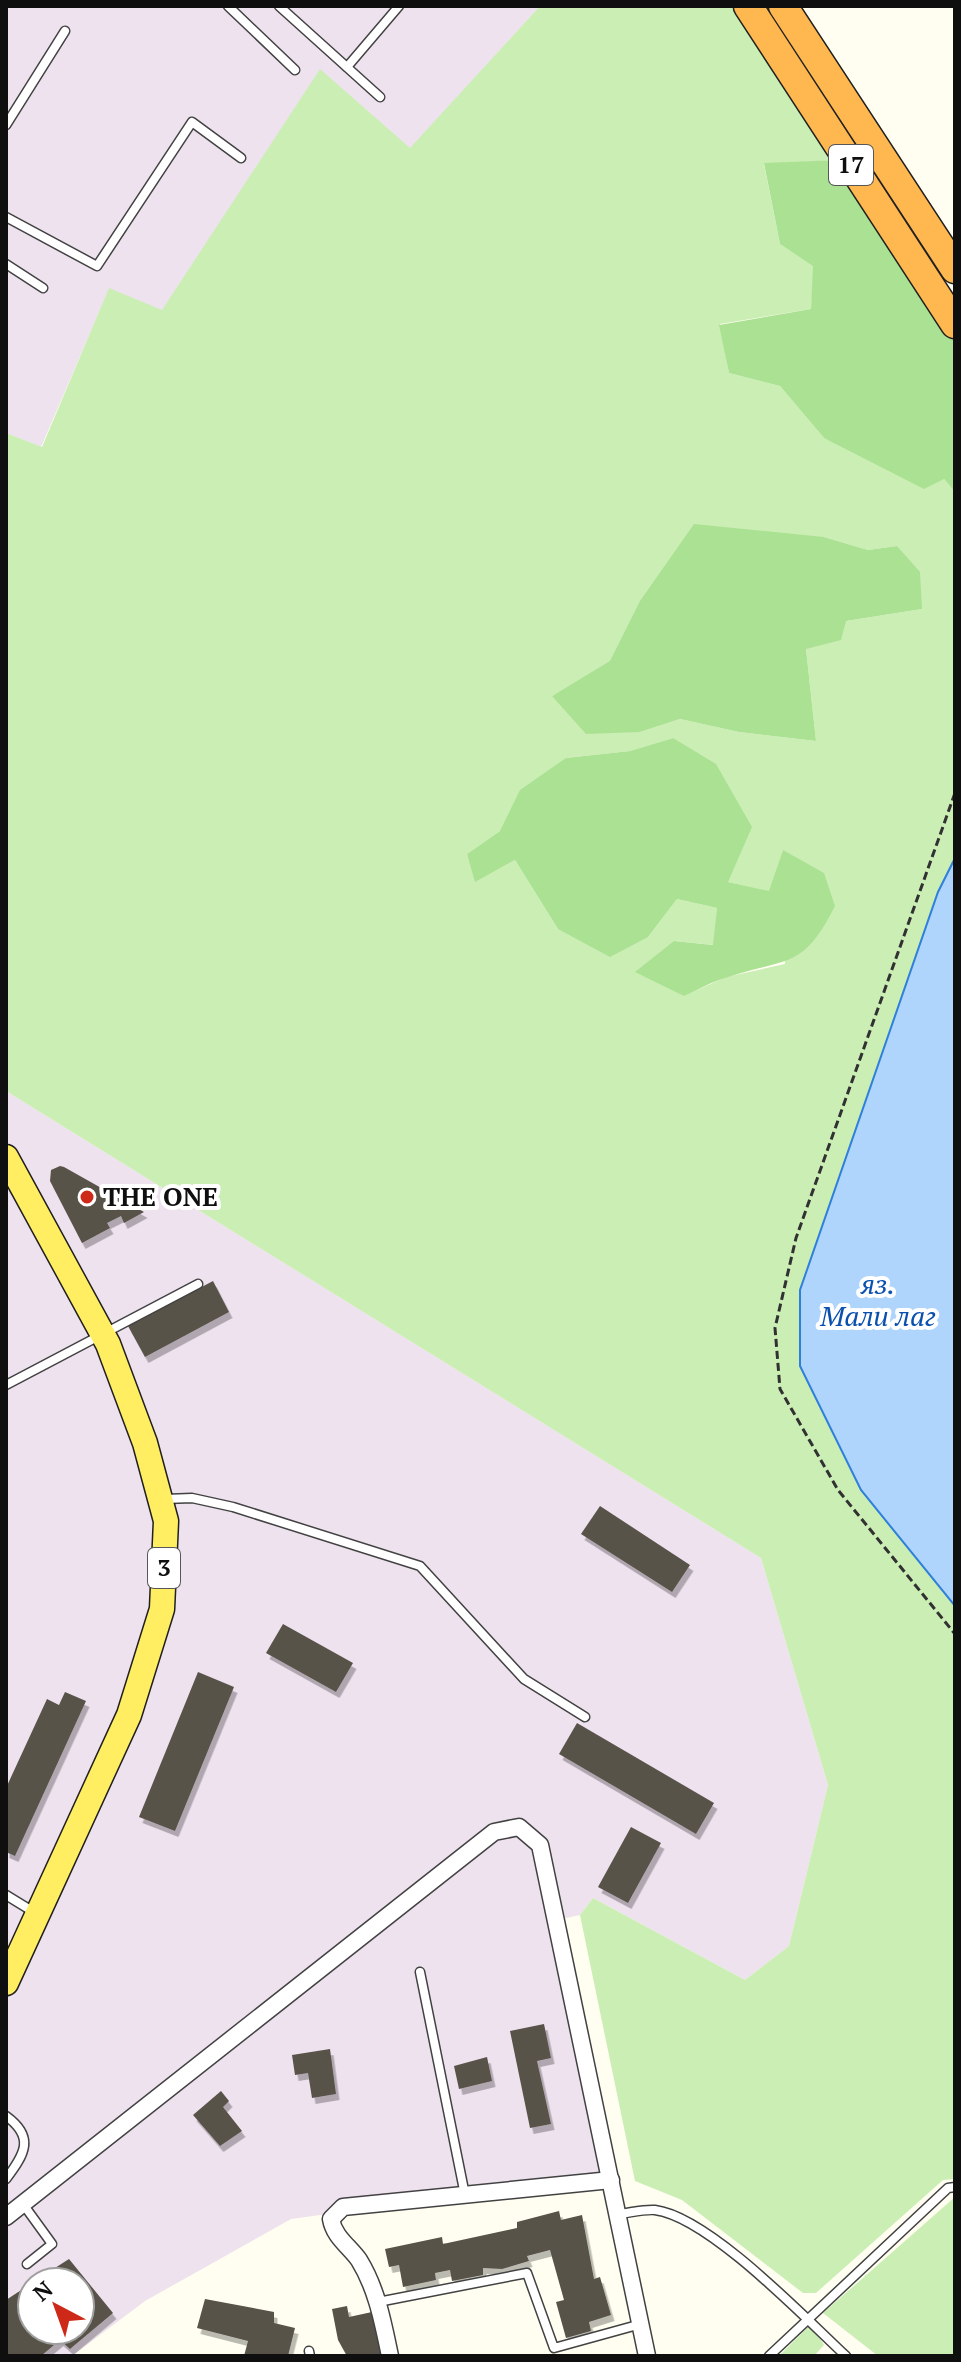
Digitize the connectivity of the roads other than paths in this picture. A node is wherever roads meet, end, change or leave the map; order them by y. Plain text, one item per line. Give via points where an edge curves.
1 (228, 6) edge
2 (279, 6) edge
3 (399, 6) edge
4 (740, 6) edge
5 (748, 6) edge
6 (788, 12) edge
7 (65, 31) dead end
8 (773, 44) junction
9 (347, 67) junction
10 (295, 70) dead end
11 (380, 97) dead end
12 (6, 125) edge
13 (241, 158) dead end
14 (6, 217) edge
15 (6, 264) edge
16 (955, 269) edge
17 (43, 288) dead end
18 (955, 324) edge
19 (6, 1157) edge
20 (198, 1284) dead end
21 (102, 1333) junction
22 (6, 1385) edge
23 (160, 1499) junction
24 (585, 1717) dead end
25 (6, 1895) edge
26 (37, 1915) junction
27 (420, 1972) dead end
28 (6, 1983) edge
29 (6, 2116) edge
30 (6, 2179) edge
31 (611, 2180) junction
32 (955, 2187) edge
33 (465, 2195) junction
34 (22, 2204) junction
35 (618, 2214) junction
36 (6, 2217) edge
37 (27, 2264) dead end
38 (378, 2302) junction
39 (808, 2320) junction
40 (641, 2324) junction
41 (390, 2356) edge
42 (647, 2356) edge
43 (769, 2356) edge
44 (846, 2356) edge

1 - 10 lane
2 - 9 lane
3 - 9 lane
4 - 8 highway
5 - 8 highway, 17
6 - 16 highway, 17
7 - 12 lane
8 - 18 highway, 17
9 - 11 lane
13 - 14 lane via 192,122 97,266
15 - 17 lane
19 - 21 main road, 3
20 - 21 lane
21 - 22 lane
21 - 23 main road, 3 via 145,1443
23 - 24 lane via 192,1498 233,1507 420,1566 524,1679
23 - 26 main road, 3 via 166,1521 162,1609 129,1715
25 - 26 lane
26 - 28 main road, 3
27 - 33 lane
29 - 30 lane via 21,2127 25,2141 20,2160
31 - 33 street
31 - 34 street via 540,1845 519,1827 494,1832
31 - 35 street
32 - 39 lane
33 - 38 street via 343,2207 331,2219
34 - 36 street
34 - 37 lane via 52,2244
35 - 39 lane via 655,2210 706,2234
35 - 40 street
38 - 40 lane via 527,2273 554,2348
38 - 41 street
39 - 43 lane
39 - 44 lane
40 - 42 street

